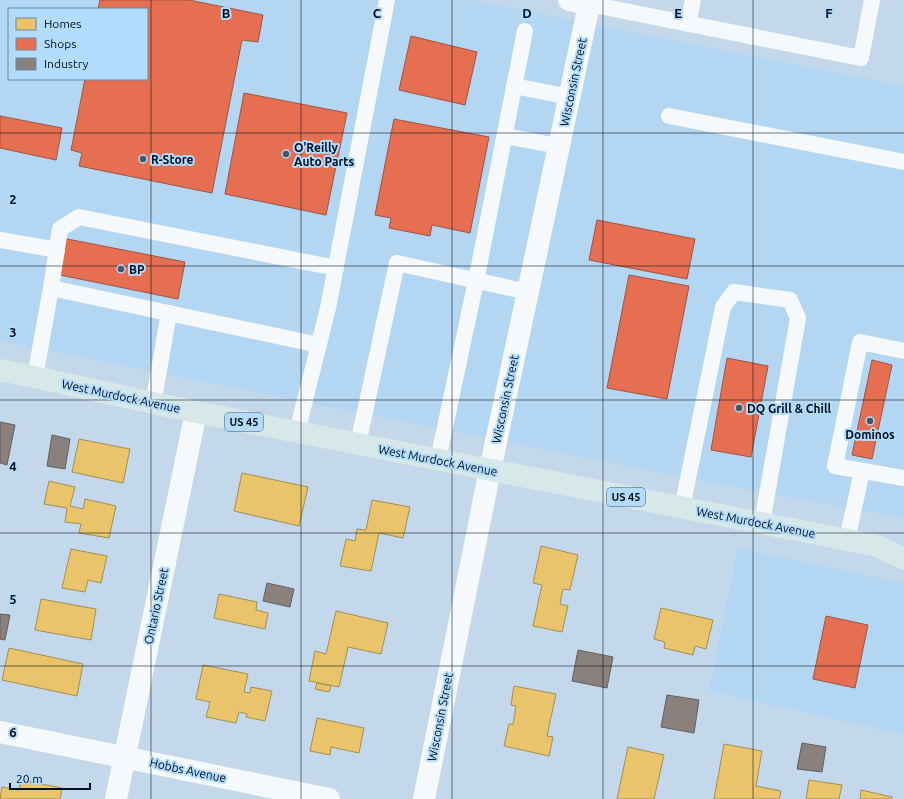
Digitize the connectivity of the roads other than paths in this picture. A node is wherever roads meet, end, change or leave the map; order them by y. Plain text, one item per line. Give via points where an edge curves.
1 (386, 0) edge
2 (693, 0) edge
3 (872, 0) edge
4 (583, 1) edge
5 (688, 24) junction
6 (525, 31) dead end
7 (514, 86) junction
8 (570, 97) junction
9 (669, 116) dead end
10 (505, 136) junction
11 (559, 146) junction
12 (904, 162) edge
13 (0, 240) edge
14 (57, 250) junction
15 (336, 268) junction
16 (476, 281) junction
17 (51, 288) junction
18 (528, 292) junction
19 (169, 313) junction
20 (319, 344) junction
21 (904, 351) edge
22 (0, 370) edge
23 (35, 377) junction
24 (153, 404) junction
25 (196, 412) junction
26 (297, 432) junction
27 (358, 444) junction
28 (438, 460) junction
29 (490, 470) junction
30 (862, 471) junction
31 (904, 478) edge
32 (682, 508) junction
33 (762, 523) junction
34 (847, 540) junction
35 (904, 543) edge
36 (878, 546) junction
37 (904, 559) edge
38 (0, 732) edge
39 (125, 757) junction
40 (116, 799) edge
41 (329, 799) edge
42 (424, 799) edge

1 - 15 lane
2 - 5 lane
3 - 5 lane via 861,58
4 - 5 lane
4 - 8 street, Wisconsin Street
6 - 7 lane
7 - 8 lane
7 - 10 lane
8 - 11 street, Wisconsin Street
9 - 12 lane
10 - 11 lane
10 - 16 lane
11 - 18 street, Wisconsin Street
13 - 14 lane
14 - 15 lane via 60,229 79,217
14 - 17 lane
15 - 20 lane
16 - 18 lane
16 - 27 lane via 397,263
16 - 28 lane
17 - 19 lane
17 - 23 lane
18 - 29 street, Wisconsin Street
19 - 20 lane
19 - 24 lane
20 - 26 lane
21 - 30 lane via 860,342 835,466
22 - 23 main road, West Murdock Avenue / US 45
23 - 24 main road, West Murdock Avenue / US 45
24 - 25 main road, West Murdock Avenue / US 45
25 - 26 main road, West Murdock Avenue / US 45
25 - 39 street, Ontario Street
26 - 27 main road, West Murdock Avenue / US 45
27 - 28 main road, West Murdock Avenue / US 45
28 - 29 main road, West Murdock Avenue / US 45
29 - 32 main road, West Murdock Avenue / US 45
29 - 42 street, Wisconsin Street
30 - 31 lane
30 - 34 lane
32 - 33 main road, West Murdock Avenue / US 45
32 - 33 lane via 723,306 734,292 790,300 798,318
33 - 34 main road, West Murdock Avenue / US 45
34 - 36 main road, West Murdock Avenue / US 45
35 - 36 main road, West Murdock Avenue / US 45
36 - 37 main road, West Murdock Avenue / US 45
38 - 39 street, Hobbs Avenue
39 - 40 street, Ontario Street
39 - 41 street, Hobbs Avenue

